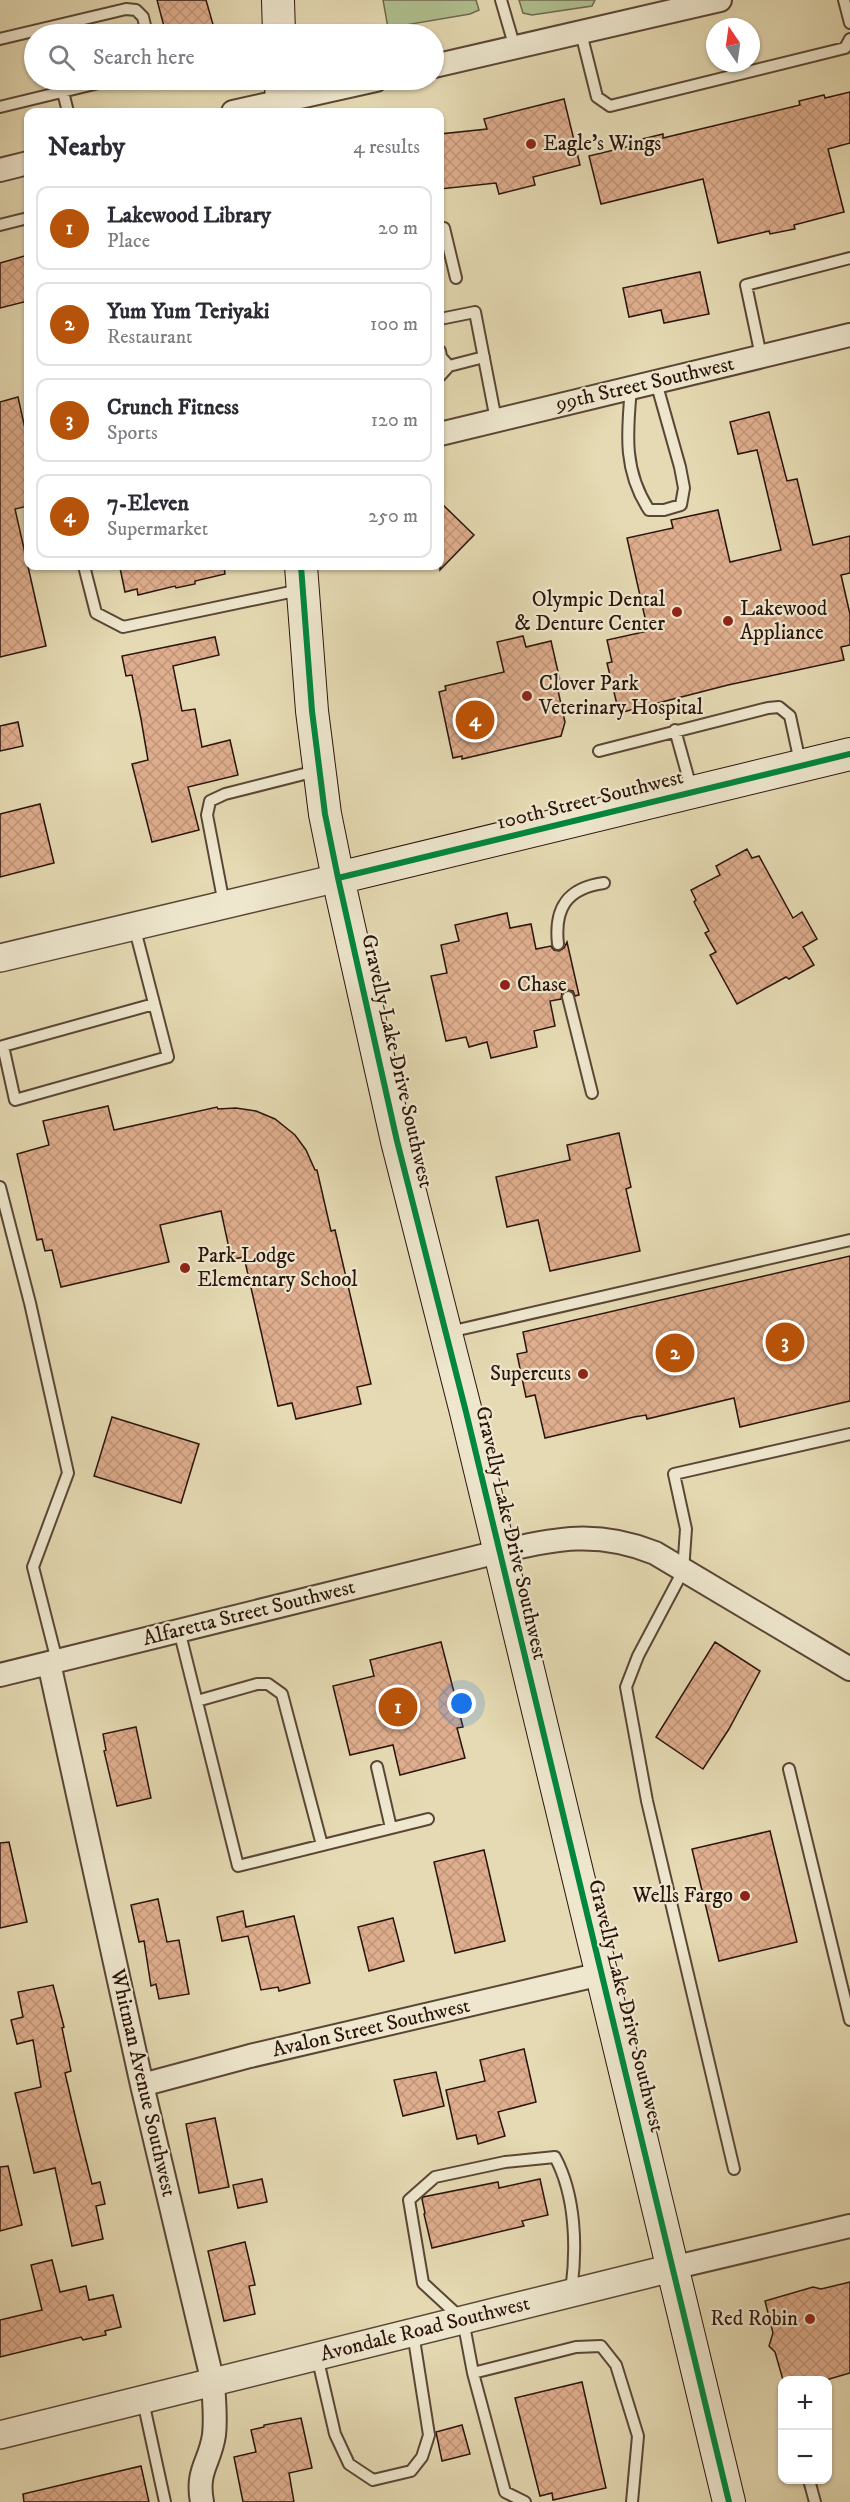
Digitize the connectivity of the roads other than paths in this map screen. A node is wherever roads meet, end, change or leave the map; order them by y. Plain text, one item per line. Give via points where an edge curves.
1 (278, 0) edge
2 (501, 0) edge
3 (720, 0) edge
4 (844, 0) edge
5 (850, 23) edge
6 (63, 24) edge
7 (145, 24) edge
8 (279, 24) edge
9 (24, 33) edge
10 (581, 33) junction
11 (0, 39) edge
12 (850, 39) edge
13 (515, 48) junction
14 (444, 64) edge
15 (71, 90) edge
16 (324, 90) edge
17 (63, 92) junction
18 (282, 98) edge
19 (0, 106) edge
20 (67, 108) edge
21 (248, 108) edge
22 (24, 164) edge
23 (0, 170) edge
24 (24, 219) edge
25 (0, 225) edge
26 (444, 228) edge
27 (850, 258) edge
28 (456, 278) dead end
29 (444, 318) edge
30 (850, 335) edge
31 (484, 357) junction
32 (761, 357) junction
33 (444, 360) edge
34 (449, 366) junction
35 (444, 372) edge
36 (656, 382) junction
37 (632, 387) junction
38 (496, 420) junction
39 (444, 433) edge
40 (85, 570) edge
41 (302, 577) edge
42 (675, 730) junction
43 (599, 751) dead end
44 (850, 754) edge
45 (801, 766) junction
46 (319, 771) junction
47 (692, 792) junction
48 (338, 878) junction
49 (604, 883) dead end
50 (224, 904) junction
51 (134, 926) junction
52 (558, 944) dead end
53 (0, 958) edge
54 (568, 997) dead end
55 (154, 1004) junction
56 (592, 1093) dead end
57 (0, 1187) edge
58 (850, 1240) edge
59 (446, 1332) junction
60 (850, 1434) edge
61 (498, 1552) junction
62 (683, 1571) junction
63 (179, 1630) junction
64 (53, 1662) junction
65 (850, 1669) edge
66 (0, 1675) edge
67 (197, 1701) junction
68 (377, 1767) dead end
69 (789, 1769) dead end
70 (428, 1819) dead end
71 (391, 1827) junction
72 (322, 1845) junction
73 (601, 1974) junction
74 (850, 2020) edge
75 (142, 2085) junction
76 (734, 2169) dead end
77 (850, 2226) edge
78 (672, 2268) junction
79 (571, 2293) junction
80 (463, 2320) junction
81 (413, 2333) junction
82 (317, 2356) junction
83 (473, 2373) junction
84 (213, 2383) junction
85 (143, 2400) junction
86 (0, 2435) edge
87 (810, 2484) edge
88 (165, 2502) edge
89 (202, 2502) edge
90 (525, 2502) edge
91 (632, 2502) edge
92 (729, 2502) edge
93 (815, 2502) edge

1 - 8 main road
2 - 13 lane
3 - 10 street
4 - 5 lane
6 - 7 lane via 126,9 136,9
9 - 11 lane
10 - 12 lane via 597,97 610,105 845,48
10 - 13 street
13 - 14 street
15 - 17 lane
16 - 18 street
17 - 19 lane
17 - 20 lane
18 - 21 street
22 - 23 street
24 - 25 lane
26 - 28 lane
27 - 32 lane via 746,285
29 - 31 lane via 475,312
30 - 32 street, 99th Street Southwest
31 - 34 lane
31 - 38 lane
32 - 36 street, 99th Street Southwest
33 - 34 lane
34 - 35 lane
36 - 37 street, 99th Street Southwest
36 - 37 lane via 684,488 681,505 664,510 649,510 633,480 626,438
37 - 38 street, 99th Street Southwest
38 - 39 street, 99th Street Southwest
40 - 41 lane via 96,613 123,627
41 - 46 main road, Gravelly Lake Drive Southwest
42 - 43 lane
42 - 45 lane via 779,707 789,716
42 - 47 lane
44 - 45 main road, 100th Street Southwest
45 - 47 main road, 100th Street Southwest
46 - 48 main road, Gravelly Lake Drive Southwest
46 - 50 lane via 210,801 207,815
47 - 48 main road, 100th Street Southwest
48 - 50 street, 100th Street Southwest
48 - 59 main road, Gravelly Lake Drive Southwest via 397,1141
49 - 52 lane via 570,895 559,910
50 - 51 street, 100th Street Southwest
51 - 53 street, 100th Street Southwest
51 - 55 lane
54 - 56 lane
55 - 55 lane via 3,1046 15,1100 168,1057
57 - 64 lane via 68,1473 33,1568
58 - 59 lane
59 - 61 main road, Gravelly Lake Drive Southwest
60 - 62 lane via 674,1474 686,1529
61 - 62 street, Alfaretta Street Southwest via 561,1539 594,1537 640,1547
61 - 63 street, Alfaretta Street Southwest
61 - 73 main road, Gravelly Lake Drive Southwest
62 - 65 street, Alfaretta Street Southwest
62 - 76 lane via 626,1687 647,1801
63 - 64 street, Alfaretta Street Southwest
63 - 67 lane
64 - 66 street, Alfaretta Street Southwest
64 - 75 street, Whitman Avenue Southwest
67 - 72 lane via 257,1684 268,1684 282,1694
67 - 72 lane via 238,1866
68 - 71 lane
69 - 74 lane
70 - 71 lane
71 - 72 lane
73 - 75 street, Avalon Street Southwest
73 - 78 main road, Gravelly Lake Drive Southwest
75 - 84 street, Whitman Avenue Southwest
77 - 78 street, Avondale Road Southwest
78 - 79 street, Avondale Road Southwest
78 - 92 main road, Gravelly Lake Drive Southwest
79 - 80 street, Avondale Road Southwest
79 - 80 lane via 575,2264 571,2214 563,2172 555,2157 505,2162 435,2177 409,2200 423,2283
80 - 81 street, Avondale Road Southwest
80 - 83 lane
81 - 82 street, Avondale Road Southwest
81 - 82 lane via 429,2435 422,2457 411,2471 373,2480 349,2464 335,2433
82 - 84 street, Avondale Road Southwest
83 - 90 lane via 505,2492
83 - 91 lane via 576,2347 601,2346 616,2365 638,2436
84 - 85 street, Avondale Road Southwest
84 - 89 street, Whitman Avenue Southwest via 214,2433 200,2478
85 - 86 street, Avondale Road Southwest
85 - 88 lane
87 - 93 lane

